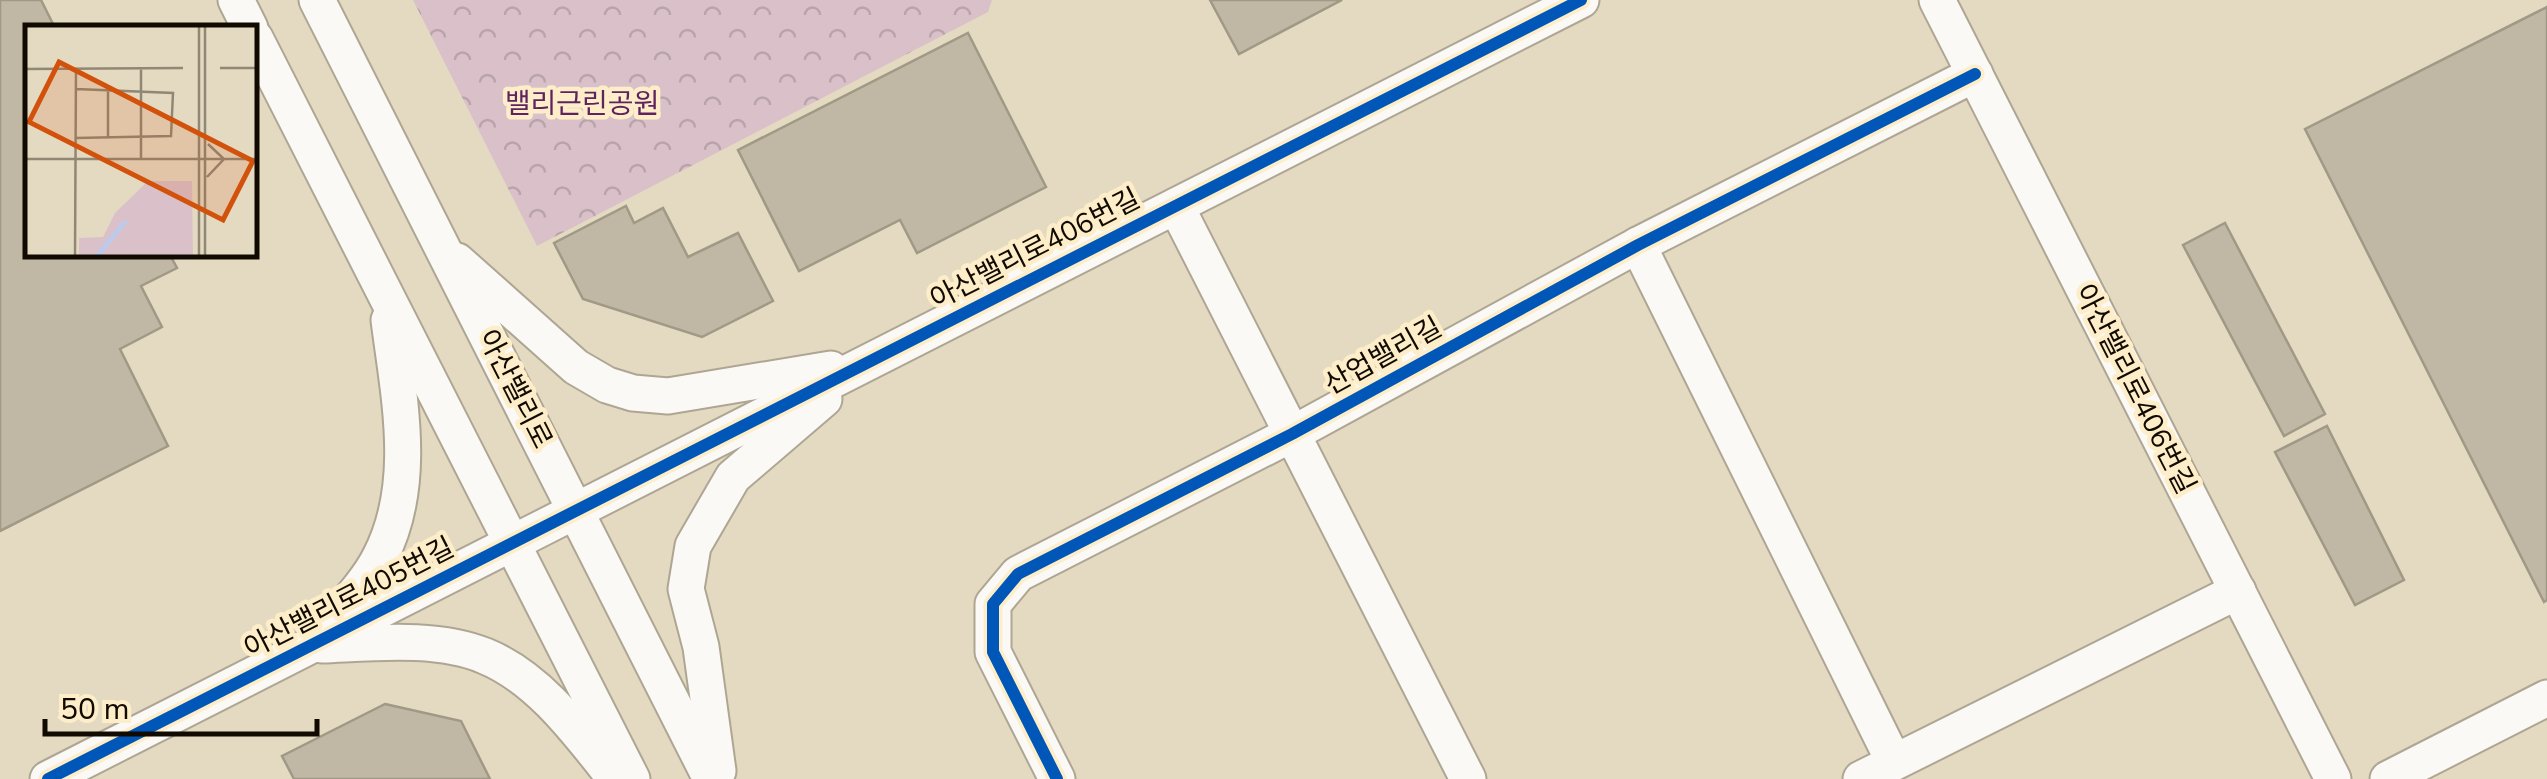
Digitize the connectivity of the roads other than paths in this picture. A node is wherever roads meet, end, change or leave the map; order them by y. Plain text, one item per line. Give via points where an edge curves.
1 (236, 0) edge
2 (316, 0) edge
3 (1581, 0) edge
4 (1937, 0) edge
5 (248, 25) edge
6 (258, 44) edge
7 (1975, 74) junction
8 (1176, 206) junction
9 (1638, 245) junction
10 (442, 248) junction
11 (386, 294) junction
12 (867, 363) junction
13 (1292, 434) junction
14 (577, 510) junction
15 (512, 543) junction
16 (2238, 591) junction
17 (312, 645) junction
18 (2547, 698) edge
19 (1894, 762) junction
20 (48, 779) edge
21 (616, 779) edge
22 (632, 779) edge
23 (711, 779) edge
24 (719, 779) edge
25 (1057, 779) edge
26 (1468, 779) edge
27 (1861, 779) edge
28 (2333, 779) edge
29 (2388, 779) edge

1 - 5 street
2 - 10 street, 아산밸리로
3 - 8 street, 아산밸리로406번길
4 - 7 street, 아산밸리로406번길
6 - 11 street
7 - 9 street, 산업밸리길
7 - 16 street, 아산밸리로406번길
8 - 12 street, 아산밸리로406번길
8 - 13 street
9 - 13 street, 산업밸리길
9 - 19 street
10 - 12 street via 576,367 633,393 668,396
10 - 14 street, 아산밸리로
11 - 15 street
11 - 17 street via 401,417 402,502 380,559
12 - 14 street, 아산밸리로406번길
12 - 24 street via 733,477 693,546 686,589
13 - 25 street, 산업밸리길 via 1018,574 993,604 994,652
13 - 26 street
14 - 15 street, 아산밸리로406번길
14 - 23 street, 아산밸리로
15 - 17 street, 아산밸리로405번길
15 - 22 street
16 - 19 street
16 - 28 street, 아산밸리로406번길
17 - 20 street, 아산밸리로405번길
17 - 21 street via 410,642 481,654 508,667 565,716
18 - 29 street
19 - 27 street

